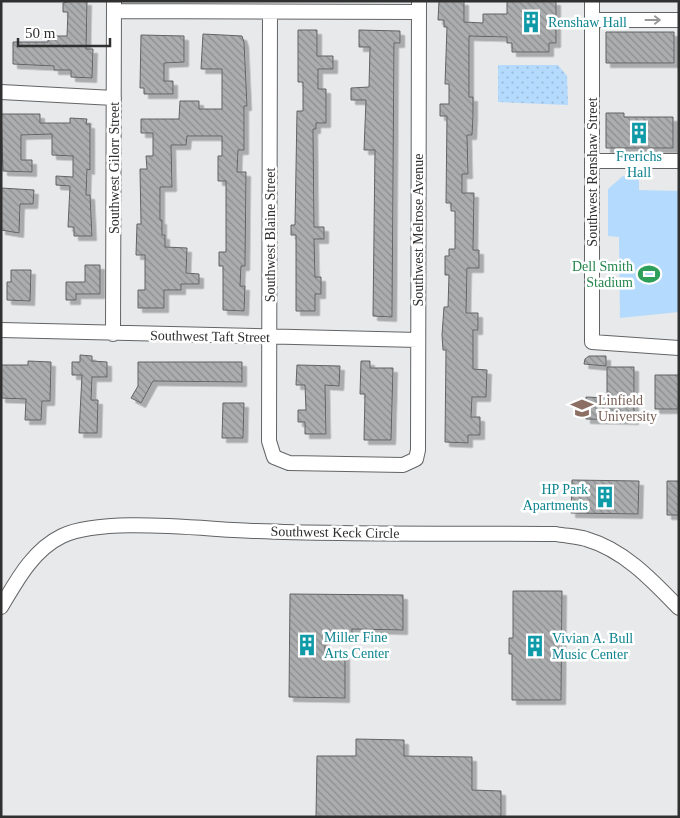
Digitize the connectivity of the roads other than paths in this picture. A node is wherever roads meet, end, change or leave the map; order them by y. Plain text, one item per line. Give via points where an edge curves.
1 (592, 1) edge
2 (114, 6) edge
3 (419, 7) edge
4 (270, 12) junction
5 (592, 20) junction
6 (679, 20) edge
7 (1, 92) edge
8 (114, 98) junction
9 (592, 161) junction
10 (679, 161) edge
11 (1, 330) edge
12 (113, 334) junction
13 (270, 337) junction
14 (418, 340) junction
15 (679, 348) edge
16 (416, 459) joint
17 (1, 606) edge
18 (679, 608) edge

1 - 5 street, Southwest Renshaw Street
2 - 4 street
2 - 8 street, Southwest Gilorr Street
3 - 4 street
3 - 14 street, Southwest Melrose Avenue
4 - 13 street, Southwest Blaine Street
5 -> 6 street
5 - 9 street, Southwest Renshaw Street
7 - 8 street
8 - 12 street, Southwest Gilorr Street
9 - 10 street
9 - 15 street, Southwest Renshaw Street via 592,342
11 - 12 street, Southwest Taft Street
12 - 13 street, Southwest Taft Street
13 - 14 street, Southwest Taft Street
13 - 16 street, Southwest Blaine Street via 269,441 274,457 289,463 403,465
14 - 16 street, Southwest Melrose Avenue
17 - 18 street, Southwest Keck Circle via 39,552 62,536 86,528 116,526 556,534 586,539 610,549 648,576

